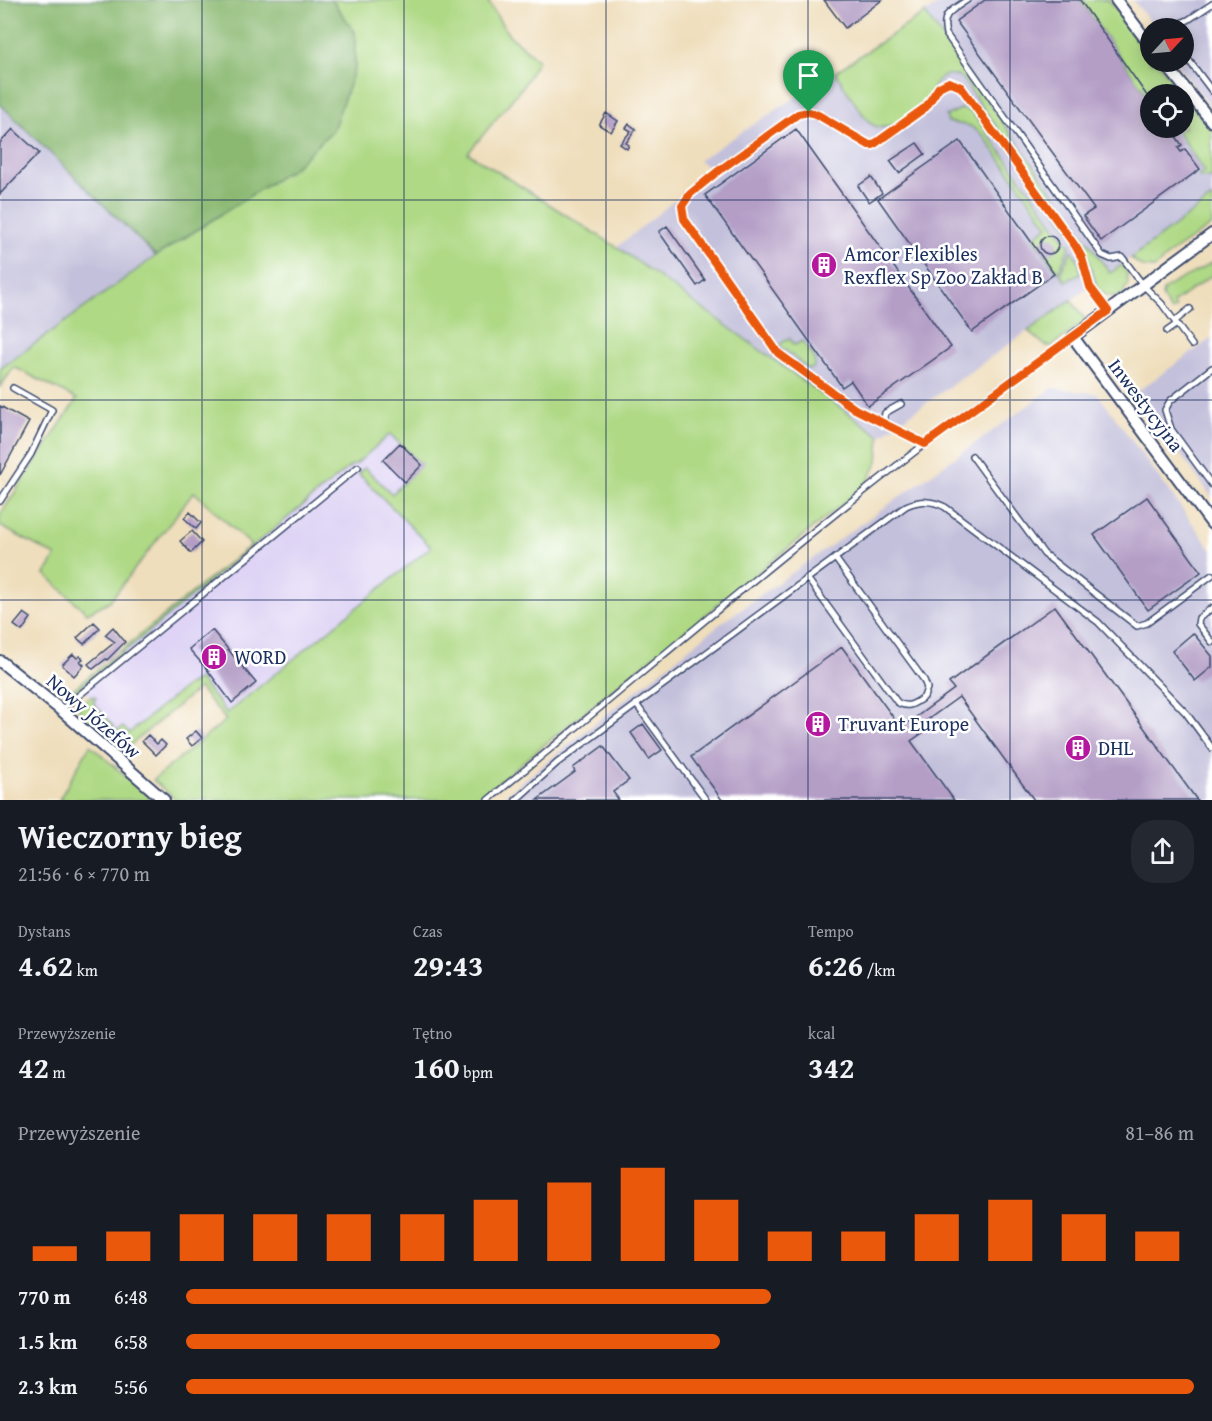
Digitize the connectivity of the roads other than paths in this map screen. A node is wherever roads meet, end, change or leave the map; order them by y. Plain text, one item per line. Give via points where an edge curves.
1 (967, 0) edge
2 (1116, 0) edge
3 (1212, 4) edge
4 (1191, 18) edge
5 (1140, 30) edge
6 (1194, 67) edge
7 (1172, 72) edge
8 (1212, 91) edge
9 (1212, 122) edge
10 (1212, 234) edge
11 (1143, 285) junction
12 (1190, 309) dead end
13 (1108, 311) junction
14 (1176, 323) junction
15 (1167, 331) dead end
16 (1073, 337) junction
17 (1192, 345) dead end
18 (1212, 368) edge
19 (13, 388) dead end
20 (901, 404) dead end
21 (886, 425) junction
22 (925, 444) junction
23 (972, 456) dead end
24 (358, 467) dead end
25 (1212, 485) edge
26 (0, 501) edge
27 (1212, 524) edge
28 (835, 558) junction
29 (1212, 575) edge
30 (807, 578) junction
31 (1212, 608) edge
32 (1212, 642) edge
33 (0, 661) edge
34 (636, 704) junction
35 (61, 710) junction
36 (1212, 748) edge
37 (164, 800) edge
38 (488, 800) edge
39 (516, 800) edge
40 (706, 800) edge

1 - 11 lane via 945,17 946,34 1102,255 1111,259 1122,257
2 - 5 street
3 - 4 lane
6 - 8 lane
7 - 9 street
10 - 11 street
11 - 13 street
11 - 14 lane
12 - 14 lane
13 - 16 street
13 - 21 lane via 1090,287 1076,247 961,87 949,82 939,87 926,107 873,145 818,115 798,114 690,194 683,202 682,215 778,353 855,409
14 - 15 lane
14 - 17 lane
16 - 22 lane
16 - 27 street, Inwestycyjna
18 - 25 lane via 1170,400 1165,410 1171,429
19 - 26 lane via 52,410 31,454
20 - 21 lane via 885,413
21 - 22 lane
22 - 38 lane via 782,556
23 - 29 lane via 1044,554 1137,626 1147,623
24 - 35 lane
28 - 30 lane
28 - 30 lane via 924,680 924,697 911,706 897,702
28 - 36 lane via 906,506 936,502 1098,622 1186,712
30 - 34 lane
31 - 32 lane via 1199,618 1198,624
33 - 35 street, Nowy Józefów
34 - 39 lane via 557,763
34 - 40 lane
35 - 37 street, Nowy Józefów

